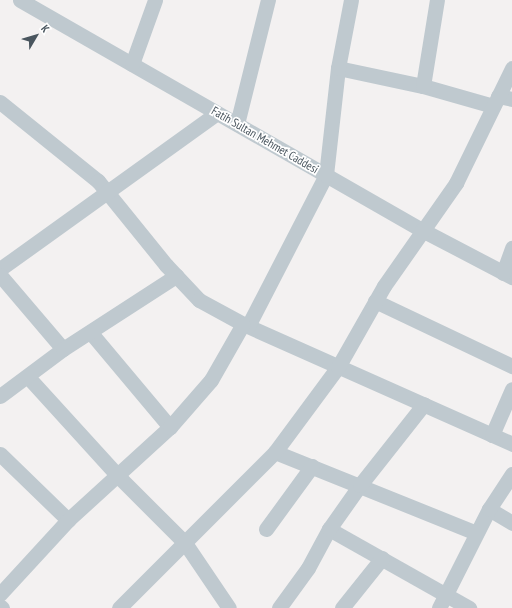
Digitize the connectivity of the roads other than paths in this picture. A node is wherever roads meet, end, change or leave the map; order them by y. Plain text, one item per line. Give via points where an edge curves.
1 (20, 0) edge
2 (155, 0) edge
3 (268, 0) edge
4 (351, 0) edge
5 (437, 0) edge
6 (46, 6) edge
7 (132, 64) junction
8 (338, 68) junction
9 (512, 68) edge
10 (423, 86) junction
11 (501, 100) edge
12 (3, 109) edge
13 (217, 113) junction
14 (237, 124) junction
15 (326, 175) junction
16 (106, 191) junction
17 (422, 230) junction
18 (512, 248) edge
19 (0, 269) edge
20 (0, 275) edge
21 (508, 275) edge
22 (176, 276) junction
23 (375, 301) junction
24 (245, 325) junction
25 (91, 333) junction
26 (63, 349) junction
27 (512, 366) edge
28 (338, 367) junction
29 (28, 377) junction
30 (512, 389) edge
31 (0, 396) edge
32 (424, 404) junction
33 (170, 427) junction
34 (492, 435) junction
35 (512, 444) edge
36 (275, 452) junction
37 (0, 454) edge
38 (312, 466) junction
39 (512, 474) edge
40 (118, 476) junction
41 (360, 485) junction
42 (489, 509) junction
43 (68, 520) junction
44 (512, 523) edge
45 (266, 529) dead end
46 (329, 529) junction
47 (476, 533) junction
48 (185, 542) junction
49 (382, 558) junction
50 (0, 594) edge
51 (446, 594) junction
52 (0, 606) edge
53 (2, 608) edge
54 (119, 608) edge
55 (229, 608) edge
56 (279, 608) edge
57 (342, 608) edge
58 (439, 608) edge
59 (469, 608) edge

1 - 6 street, Fatih Sultan Mehmet Caddesi
2 - 7 street
3 - 14 street
4 - 8 street
5 - 10 street
6 - 7 street, Fatih Sultan Mehmet Caddesi
7 - 13 street, Fatih Sultan Mehmet Caddesi
8 - 10 street
8 - 15 street
9 - 11 street
10 - 11 street
11 - 17 street via 456,183
12 - 16 street via 98,181
13 - 14 street, Fatih Sultan Mehmet Caddesi
13 - 16 street
14 - 15 street, Fatih Sultan Mehmet Caddesi
15 - 17 street, Fatih Sultan Mehmet Caddesi
15 - 24 street
16 - 19 street
16 - 22 street
17 - 21 street, Fatih Sultan Mehmet Caddesi
17 - 23 street
18 - 21 street
20 - 26 street
22 - 24 street via 199,300
22 - 25 street
23 - 27 street
23 - 28 street
24 - 28 street
24 - 33 street via 211,380
25 - 26 street
25 - 33 street
26 - 29 street
28 - 32 street
28 - 36 street
29 - 31 street
29 - 40 street
30 - 34 street
32 - 34 street
32 - 41 street
33 - 40 street
34 - 35 street
36 - 38 street
36 - 48 street
37 - 43 street
38 - 41 street
38 - 45 street
39 - 42 street
40 - 43 street
40 - 48 street
41 - 46 street
41 - 47 street
42 - 44 street
42 - 47 street
43 - 50 street
46 - 49 street
46 - 56 street via 308,568
47 - 51 street
48 - 54 street
48 - 55 street
49 - 51 street
49 - 57 street
51 - 58 street
51 - 59 street
52 - 53 street

